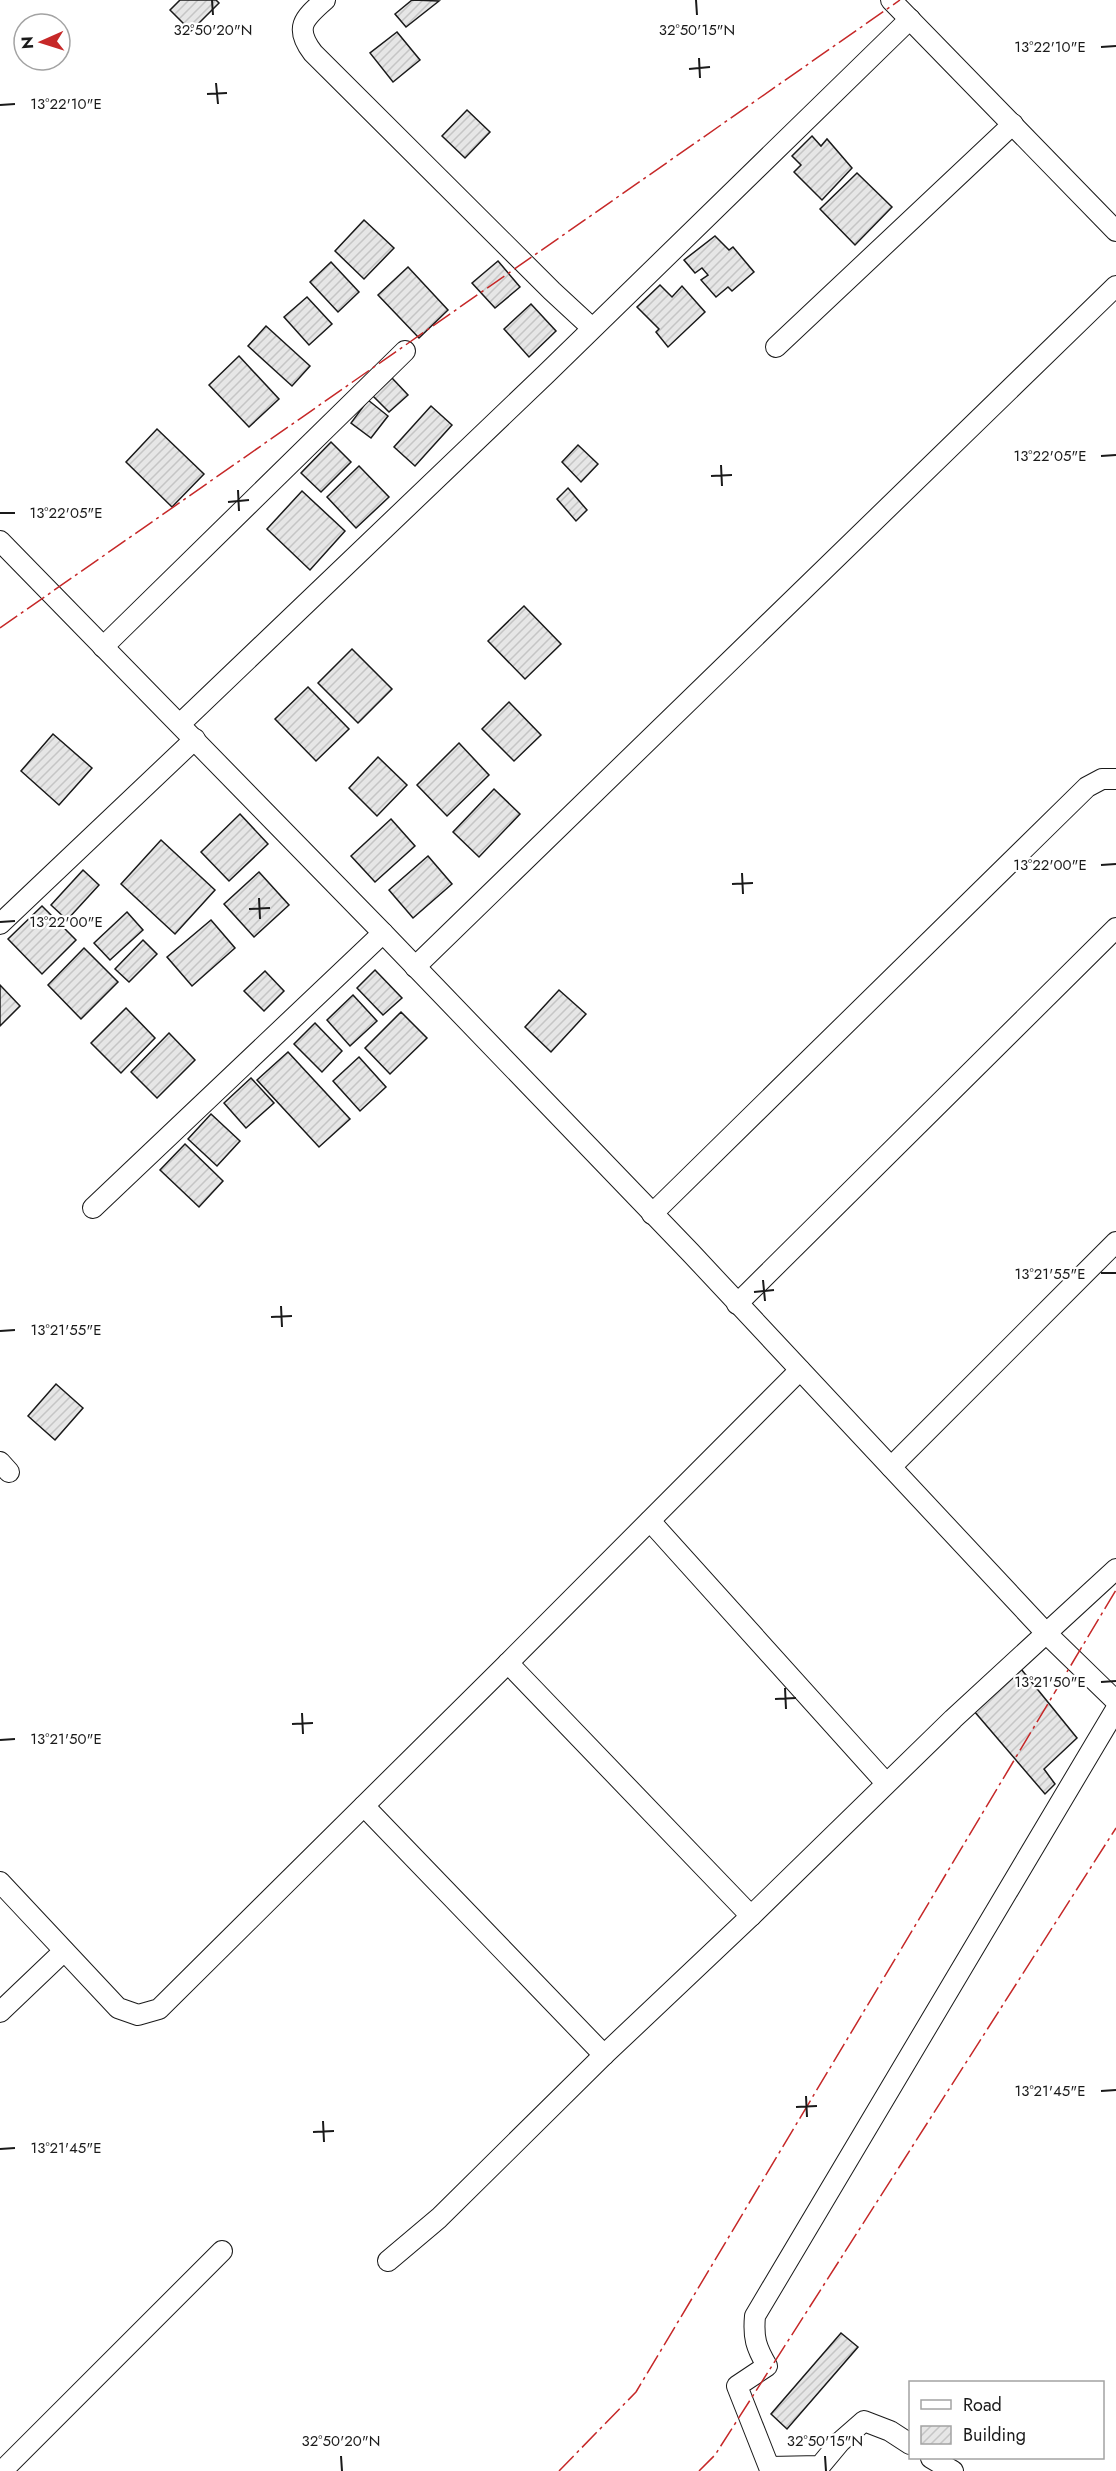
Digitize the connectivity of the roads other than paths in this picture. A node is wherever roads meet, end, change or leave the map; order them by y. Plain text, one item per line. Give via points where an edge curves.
1 (325, 0) edge
2 (891, 0) edge
3 (910, 19) junction
4 (1013, 124) junction
5 (1116, 231) edge
6 (1116, 286) edge
7 (592, 328) junction
8 (776, 347) dead end
9 (405, 351) dead end
10 (0, 541) edge
11 (103, 647) junction
12 (180, 724) junction
13 (195, 740) junction
14 (1116, 779) edge
15 (0, 924) edge
16 (1116, 928) edge
17 (383, 933) junction
18 (415, 967) junction
19 (93, 1208) dead end
20 (652, 1214) junction
21 (1116, 1242) edge
22 (737, 1304) junction
23 (800, 1370) junction
24 (891, 1467) junction
25 (650, 1521) junction
26 (1116, 1569) edge
27 (1047, 1634) junction
28 (508, 1663) junction
29 (1116, 1701) edge
30 (1116, 1709) edge
31 (886, 1783) junction
32 (364, 1806) junction
33 (0, 1882) edge
34 (751, 1916) junction
35 (64, 1951) junction
36 (0, 2012) edge
37 (604, 2055) junction
38 (222, 2251) dead end
39 (388, 2261) dead end
40 (909, 2443) edge
41 (934, 2459) edge
42 (2, 2471) edge
43 (952, 2471) edge

1 - 7 street via 308,15 302,27 304,41 313,53
2 - 3 street
3 - 4 street
3 - 7 street
4 - 5 street
4 - 8 street
6 - 18 street
7 - 12 street
9 - 11 street
10 - 11 street
11 - 12 street
12 - 13 street
13 - 15 street
13 - 17 street
14 - 20 street via 1102,779 1087,787
16 - 22 street
17 - 18 street
17 - 19 street
18 - 20 street
20 - 22 street
21 - 24 street
22 - 23 street
23 - 24 street
23 - 25 street
24 - 27 street
25 - 28 street
25 - 31 street
26 - 27 street
27 - 29 street
27 - 31 street
28 - 32 street
28 - 34 street
30 - 40 street via 755,2316 753,2335 767,2366 737,2386 770,2467 820,2466 864,2421
31 - 34 street
32 - 35 street via 159,2009 138,2015 118,2008
32 - 37 street
33 - 35 street
34 - 37 street
35 - 36 street
37 - 39 street via 439,2218
38 - 42 street
41 - 43 street

